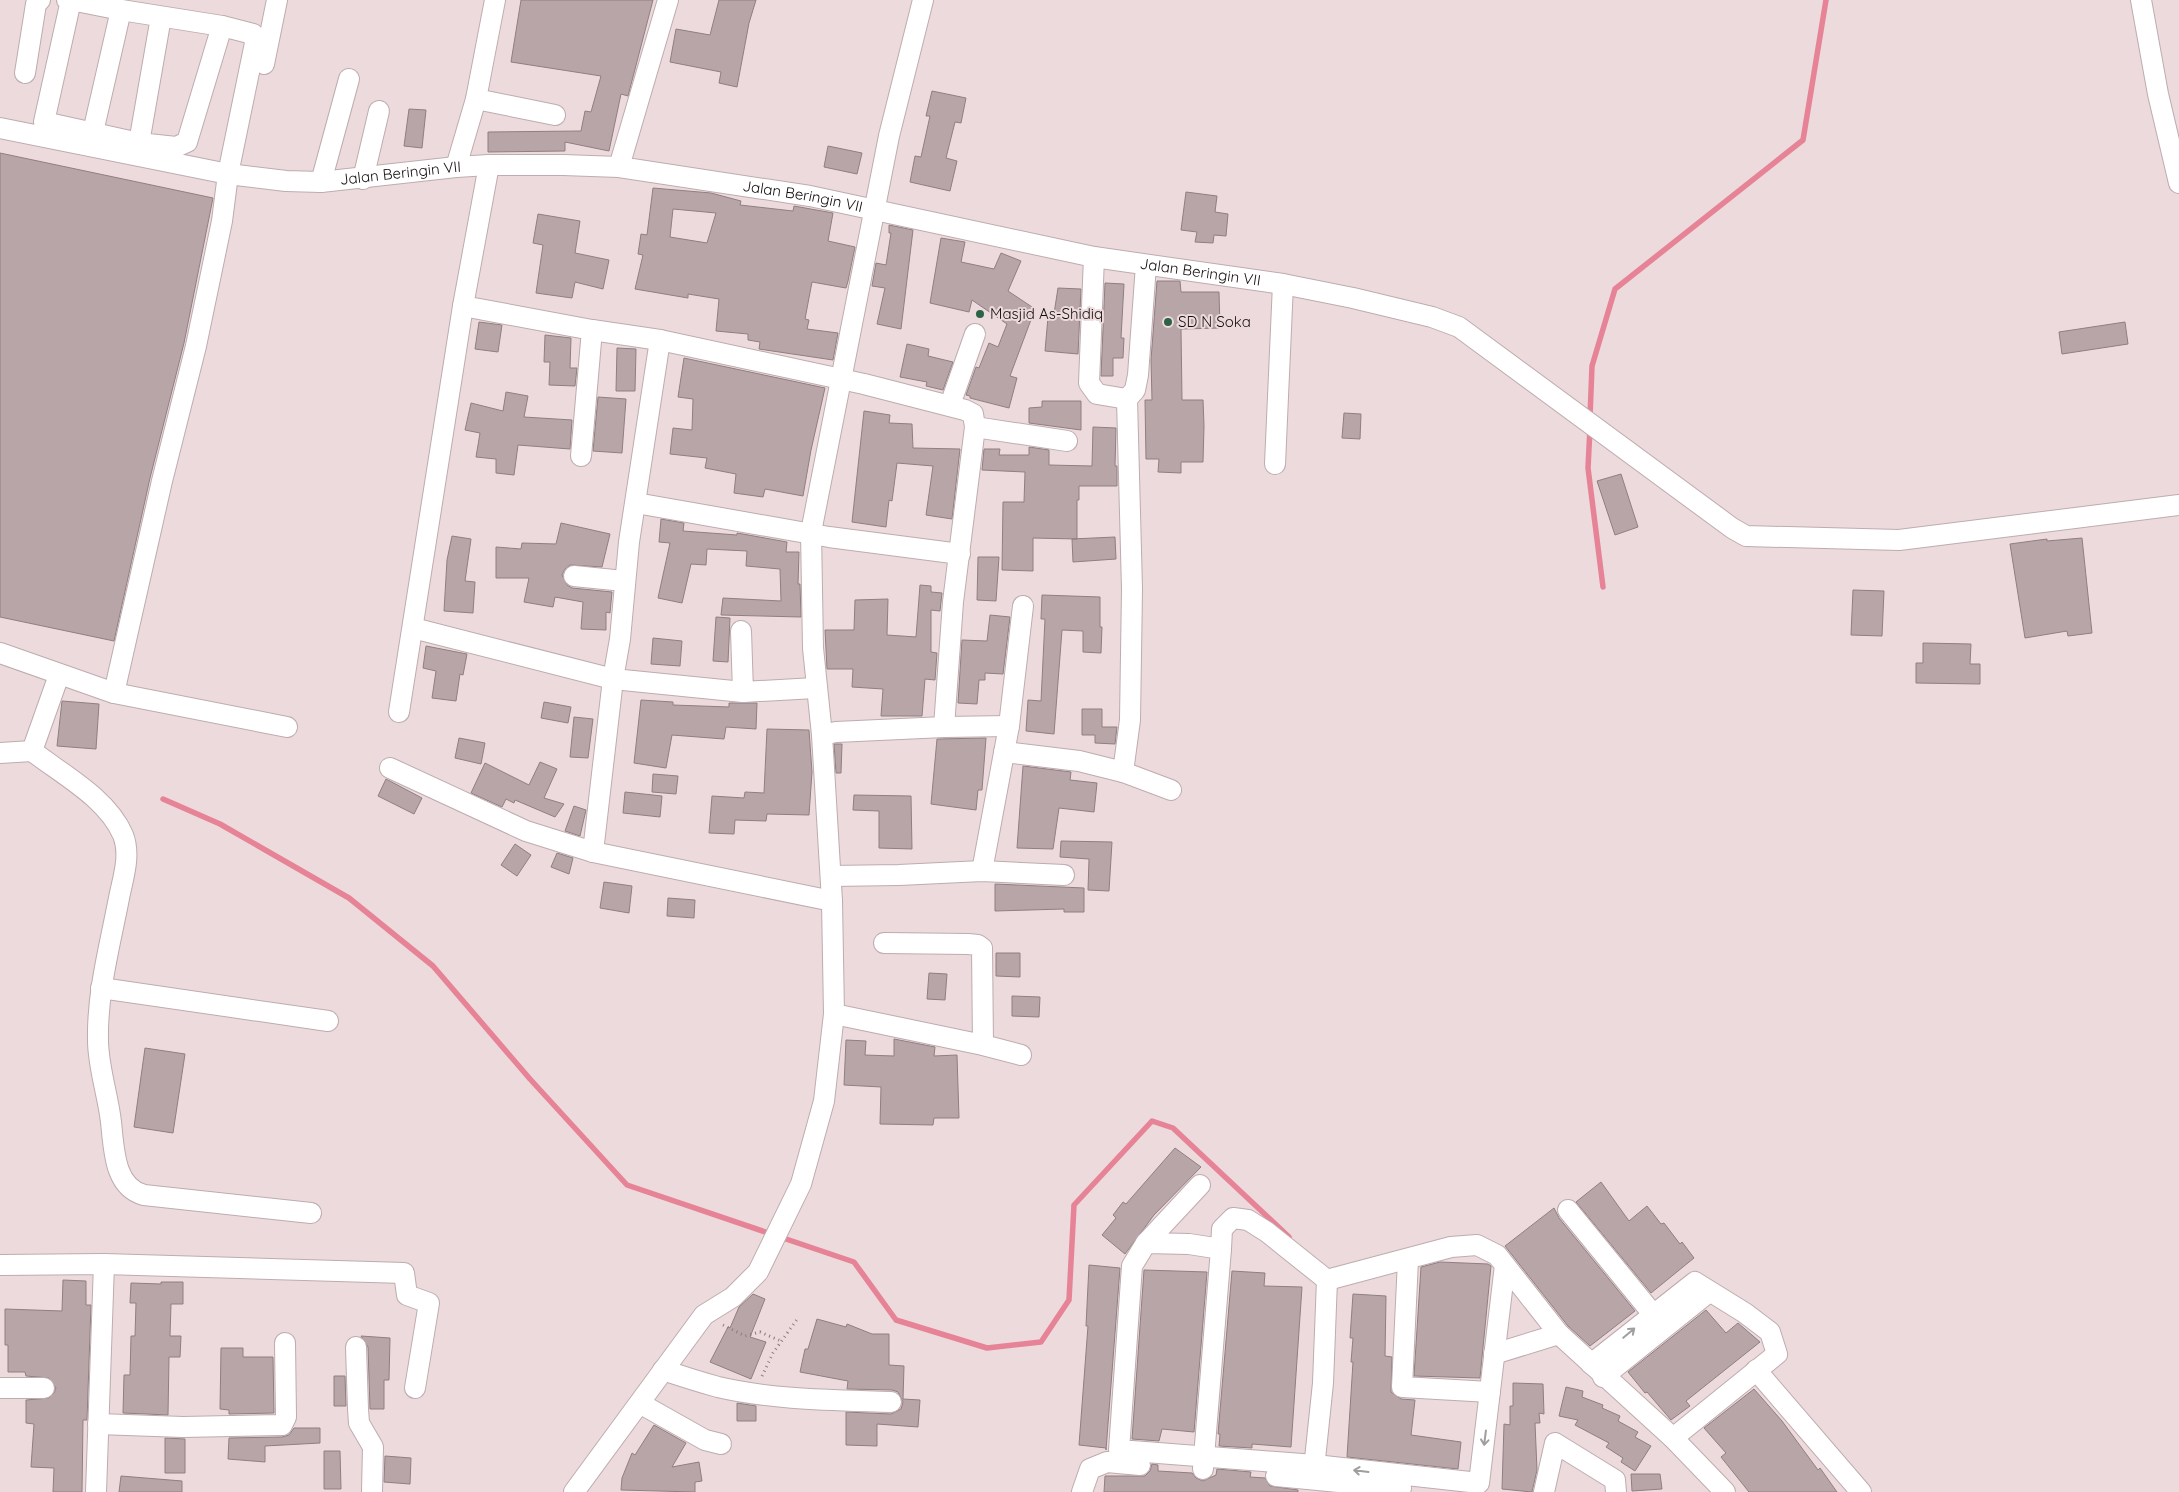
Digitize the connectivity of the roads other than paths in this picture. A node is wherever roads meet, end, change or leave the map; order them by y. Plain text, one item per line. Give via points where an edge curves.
1 (40, 0) edge
2 (67, 0) edge
3 (71, 0) edge
4 (277, 0) edge
5 (495, 0) edge
6 (668, 0) edge
7 (923, 0) edge
8 (2142, 0) edge
9 (121, 10) junction
10 (161, 17) junction
11 (222, 26) junction
12 (25, 73) dead end
13 (348, 79) dead end
14 (476, 99) junction
15 (379, 111) dead end
16 (554, 115) dead end
17 (0, 128) edge
18 (42, 130) junction
19 (93, 132) junction
20 (139, 143) junction
21 (488, 165) junction
22 (456, 167) junction
23 (619, 167) junction
24 (234, 175) junction
25 (363, 179) junction
26 (321, 182) junction
27 (2179, 183) edge
28 (875, 208) junction
29 (1094, 256) junction
30 (1146, 265) junction
31 (1283, 284) junction
32 (463, 306) junction
33 (592, 330) junction
34 (975, 334) dead end
35 (660, 340) junction
36 (851, 381) junction
37 (1127, 399) junction
38 (950, 405) junction
39 (975, 427) junction
40 (1067, 442) dead end
41 (581, 456) dead end
42 (1275, 464) dead end
43 (636, 503) junction
44 (2179, 505) edge
45 (819, 534) junction
46 (960, 554) junction
47 (574, 576) dead end
48 (624, 580) junction
49 (1023, 606) dead end
50 (413, 628) junction
51 (741, 631) dead end
52 (0, 653) edge
53 (59, 674) junction
54 (613, 679) junction
55 (815, 688) junction
56 (743, 692) junction
57 (114, 693) junction
58 (399, 712) dead end
59 (1009, 726) junction
60 (286, 727) dead end
61 (944, 727) junction
62 (829, 733) junction
63 (32, 751) junction
64 (1004, 752) junction
65 (0, 753) edge
66 (390, 768) dead end
67 (1123, 772) junction
68 (1171, 790) dead end
69 (593, 852) junction
70 (982, 871) junction
71 (1064, 875) dead end
72 (831, 876) junction
73 (832, 900) junction
74 (884, 943) dead end
75 (101, 988) junction
76 (834, 1014) junction
77 (328, 1021) dead end
78 (983, 1045) junction
79 (1021, 1055) dead end
80 (1200, 1185) dead end
81 (1568, 1210) dead end
82 (311, 1213) dead end
83 (1146, 1243) junction
84 (1220, 1249) junction
85 (1408, 1260) junction
86 (104, 1264) junction
87 (0, 1265) edge
88 (1505, 1265) junction
89 (1326, 1280) junction
90 (1709, 1292) junction
91 (1652, 1313) junction
92 (1558, 1334) junction
93 (285, 1343) dead end
94 (356, 1347) dead end
95 (1494, 1354) junction
96 (663, 1370) junction
97 (1597, 1370) junction
98 (1756, 1370) junction
99 (0, 1388) edge
100 (44, 1388) dead end
101 (415, 1388) dead end
102 (1490, 1392) junction
103 (891, 1402) dead end
104 (641, 1404) junction
105 (98, 1424) junction
106 (1672, 1438) junction
107 (721, 1444) dead end
108 (1203, 1463) junction
109 (1313, 1479) edge
110 (96, 1492) edge
111 (372, 1492) edge
112 (574, 1492) edge
113 (1082, 1492) edge
114 (1449, 1492) edge
115 (1544, 1492) edge
116 (1616, 1492) edge
117 (1725, 1492) edge
118 (1861, 1492) edge

1 - 12 street via 36,4
2 - 3 street
3 - 9 street
3 - 18 street
4 - 24 street
5 - 14 street
6 - 23 street
7 - 28 street via 903,73
8 - 27 street via 2158,94
9 - 10 street
9 - 19 street
10 - 11 street
10 - 20 street
11 - 20 street via 187,142 176,147
11 - 24 street via 251,33 255,43
13 - 26 street
14 - 16 street
14 - 22 street
15 - 25 street
17 - 18 street, Jalan Beringin VII
18 - 19 street
18 - 24 street, Jalan Beringin VII
19 - 20 street
21 - 22 street, Jalan Beringin VII
21 - 23 street, Jalan Beringin VII
21 - 32 street
22 - 25 street, Jalan Beringin VII
23 - 28 street, Jalan Beringin VII
24 - 26 street, Jalan Beringin VII
24 - 57 street
25 - 26 street, Jalan Beringin VII
28 - 29 street, Jalan Beringin VII
28 - 36 street
29 - 30 street, Jalan Beringin VII
29 - 37 street via 1089,383 1097,394
30 - 31 street, Jalan Beringin VII
30 - 37 street via 1138,375 1135,390
31 - 42 street
31 - 44 street, Jalan Beringin VII via 1446,321 1473,336 1732,528 1756,537 1899,540
32 - 33 street
32 - 50 street
33 - 35 street
33 - 41 street
34 - 38 street
35 - 36 street
35 - 43 street
36 - 38 street
36 - 45 street
37 - 67 street via 1132,589 1130,720
38 - 39 street via 973,414
39 - 40 street
39 - 46 street
43 - 45 street
43 - 48 street
45 - 46 street
45 - 55 street
46 - 61 street via 953,602
47 - 48 street
48 - 54 street via 620,639
49 - 59 street
50 - 54 street
50 - 58 street
51 - 56 street
52 - 53 street
53 - 57 street
53 - 63 street
54 - 56 street
54 - 69 street
55 - 56 street
55 - 62 street
57 - 60 street
59 - 61 street
59 - 64 street
61 - 62 street
62 - 72 street
63 - 65 street
63 - 75 street via 97,800 115,822 124,841 126,863
64 - 67 street via 1079,762
64 - 70 street
66 - 69 street via 526,831
67 - 68 street
69 - 73 street
70 - 71 street
70 - 72 street
72 - 73 street
73 - 76 street
74 - 78 street via 968,944 982,948
75 - 77 street
75 - 82 street via 100,1060 114,1148 120,1173 128,1187 144,1195
76 - 78 street
76 - 96 street via 824,1101 801,1184 781,1227 758,1272 733,1297 704,1315
78 - 79 street
80 - 83 street
81 - 91 street
83 - 84 street
83 - 108 street via 1132,1266 1119,1450
84 - 89 street via 1222,1229 1226,1223 1233,1218 1248,1220
84 - 108 street
85 - 88 street via 1451,1247 1477,1245 1497,1254
85 - 89 street
85 - 102 street via 1402,1387
86 - 87 street
86 - 101 street via 404,1273 407,1295 429,1303
86 - 105 street
88 - 92 street
88 - 95 street
89 - 109 street via 1323,1383
90 - 91 street via 1694,1282
90 - 97 street
90 - 98 street via 1770,1332 1777,1354
97 -> 91 street
92 - 95 street
92 - 97 street
93 - 105 street via 286,1418 282,1425 183,1427
94 - 111 street via 359,1423 373,1446
95 - 102 street
96 - 103 street via 720,1387 754,1392
96 - 104 street
97 - 106 street
98 - 106 street
98 - 118 street
99 - 100 street
102 -> 109 street via 1479,1483
104 - 107 street via 705,1440
104 - 112 street
105 - 110 street
106 - 117 street
108 - 109 street
108 - 113 street via 1107,1462 1090,1469
109 - 114 street
115 - 116 street via 1556,1443 1615,1480

